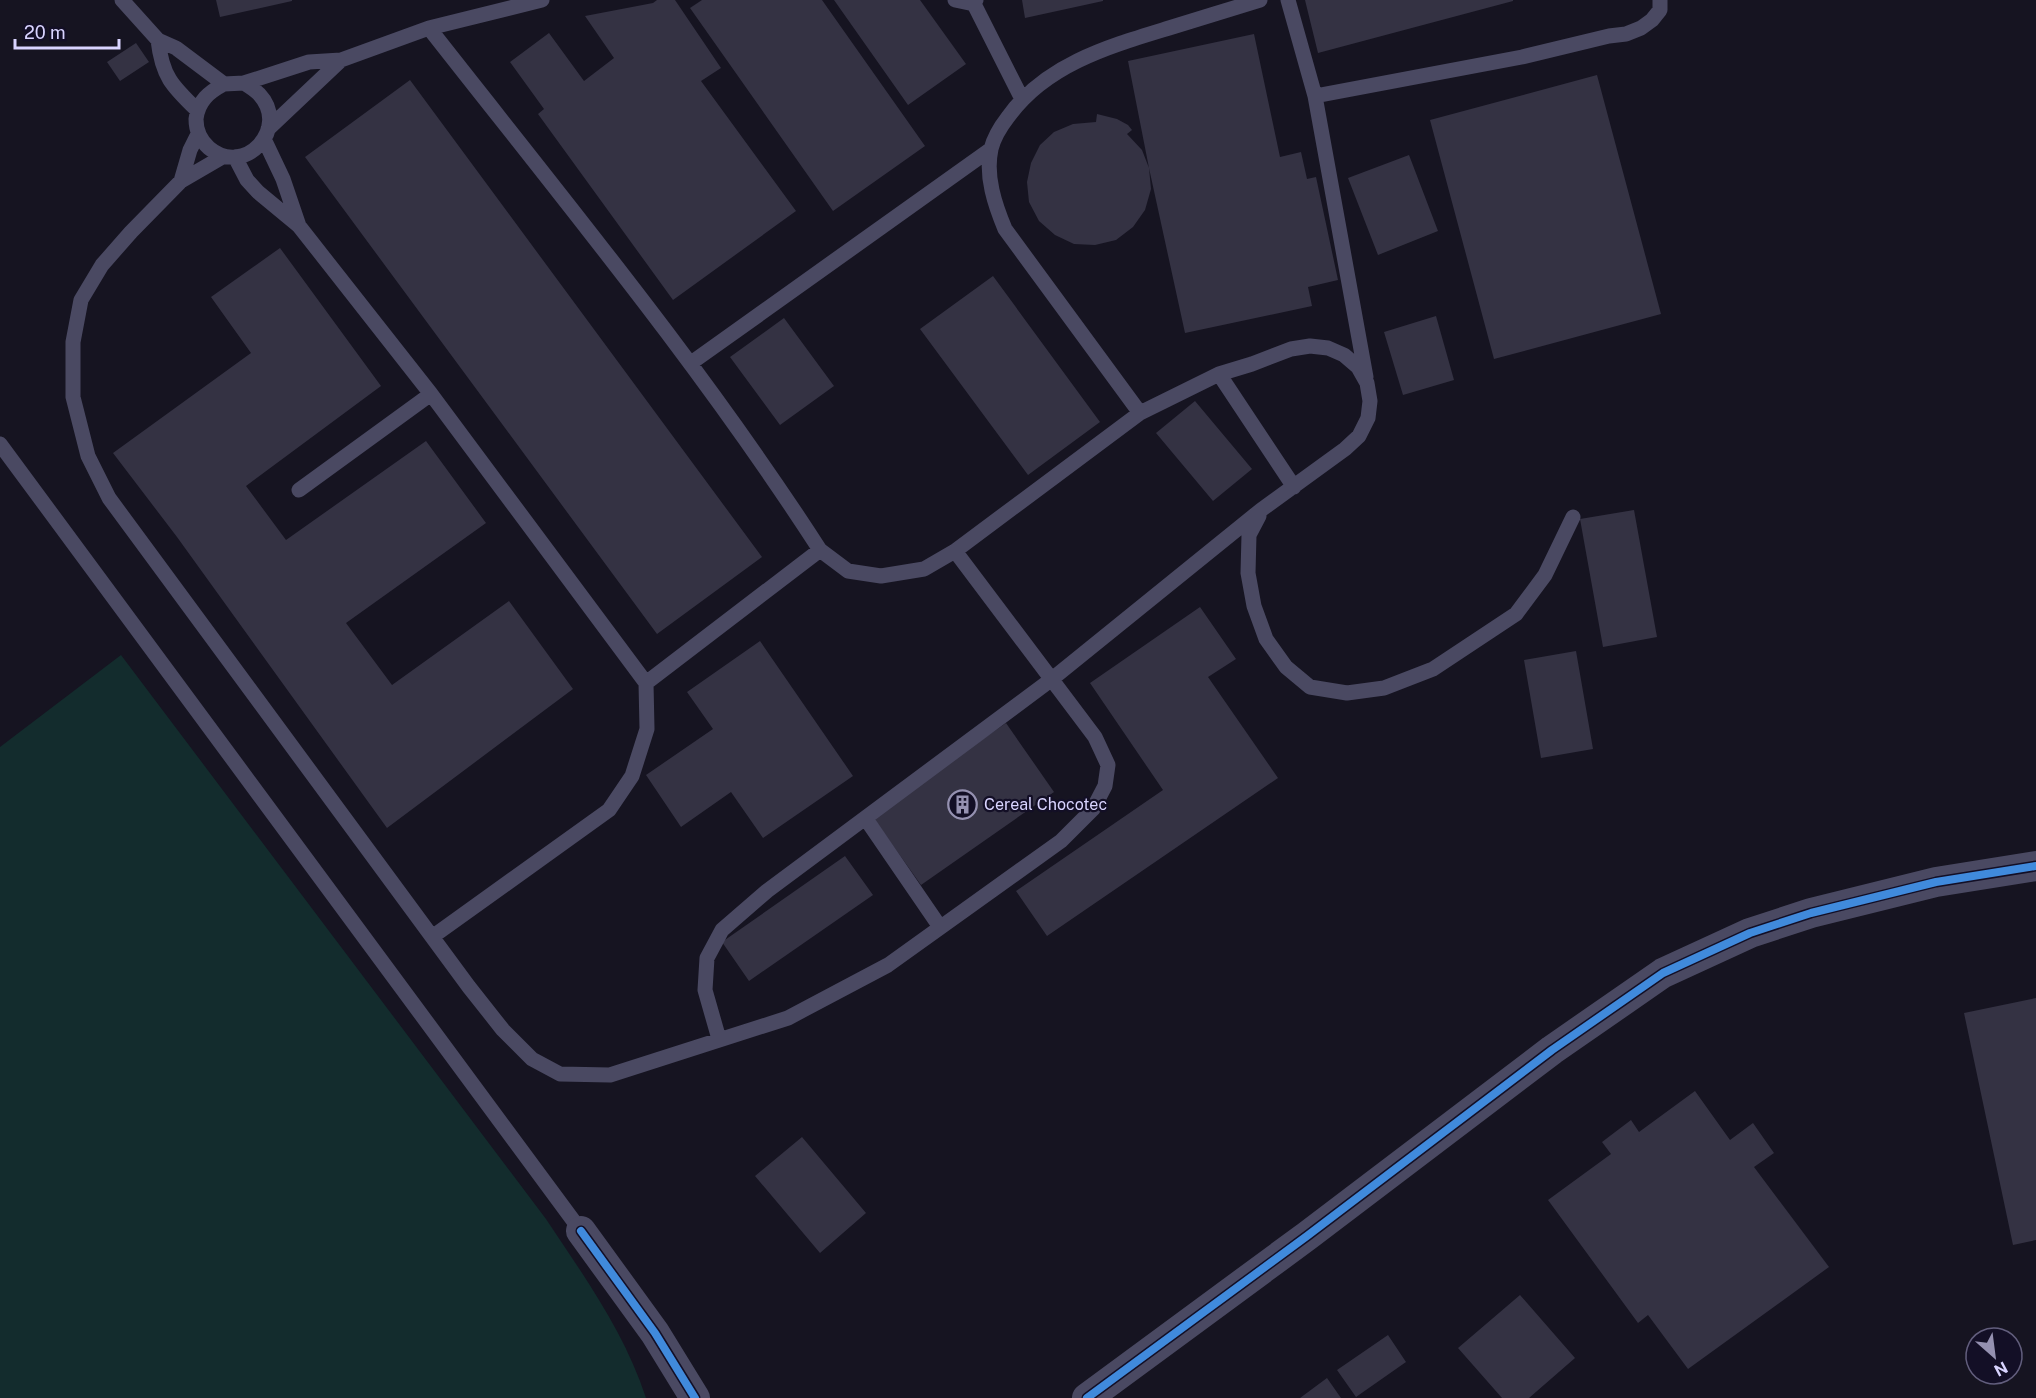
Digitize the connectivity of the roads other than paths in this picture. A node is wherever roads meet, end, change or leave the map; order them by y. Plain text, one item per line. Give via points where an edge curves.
1 (122, 0) edge
2 (542, 0) edge
3 (955, 0) edge
4 (1260, 0) edge
5 (1288, 0) edge
6 (1660, 0) edge
7 (975, 2) edge
8 (429, 28) junction
9 (158, 40) junction
10 (341, 60) junction
11 (244, 83) junction
12 (224, 84) junction
13 (1315, 96) junction
14 (1022, 99) junction
15 (197, 110) junction
16 (198, 134) junction
17 (266, 134) junction
18 (991, 149) junction
19 (230, 156) junction
20 (181, 181) junction
21 (299, 225) junction
22 (691, 363) junction
23 (1219, 374) junction
24 (1367, 383) junction
25 (431, 394) junction
26 (1140, 413) junction
27 (0, 444) edge
28 (1294, 487) junction
29 (299, 490) dead end
30 (1262, 510) junction
31 (1573, 516) dead end
32 (820, 550) junction
33 (955, 551) junction
34 (1052, 679) junction
35 (646, 682) junction
36 (866, 819) junction
37 (2036, 866) edge
38 (940, 927) junction
39 (432, 937) junction
40 (719, 1039) junction
41 (581, 1231) junction
42 (671, 1398) edge
43 (695, 1398) edge
44 (1087, 1398) edge

1 - 9 lane
2 - 8 lane
3 - 7 lane
4 - 14 lane via 1111,45 1047,78
5 - 13 lane
6 - 13 lane via 1660,10 1652,20 1626,34
7 - 14 lane
8 - 10 lane
8 - 22 lane
9 - 12 lane via 176,48
9 - 15 lane via 165,74
10 - 11 lane via 309,62
10 - 17 lane
11 - 12 lane
11 - 17 lane via 266,104
12 - 15 lane via 212,90
13 - 24 lane
14 - 18 lane via 1002,125
15 - 16 lane
16 - 19 lane via 213,152
16 - 20 lane
17 - 19 lane via 247,154
17 - 21 lane
18 - 22 lane
18 - 26 lane via 990,178 1005,229
19 - 20 lane
19 - 21 lane via 258,192
20 - 39 lane via 102,265 81,300 73,342 73,397 88,456 109,498
21 - 25 lane
22 - 32 lane
23 - 24 lane via 1310,346 1344,355 1358,367
23 - 26 lane
23 - 28 lane
24 - 28 lane via 1368,418 1359,436
25 - 29 lane
25 - 35 lane
26 - 33 lane
27 - 41 lane
28 - 30 lane
30 - 31 lane via 1249,535 1248,573 1266,639 1286,667 1310,687 1347,693 1384,688 1433,669 1516,614 1545,575
30 - 34 lane
32 - 33 lane via 848,571 881,576 924,568
32 - 35 lane
33 - 34 lane
34 - 36 lane
34 - 38 lane via 1095,737 1108,765 1105,786 1093,808 1061,841
35 - 39 lane via 647,729 632,776 609,810
36 - 38 lane
36 - 40 lane via 767,891 722,930 707,958 705,990
37 - 44 street via 1936,882 1811,913 1750,933 1663,973 1552,1050
38 - 40 lane via 888,965 788,1018
39 - 40 lane via 503,1030 532,1059 561,1074 610,1075
41 - 42 street
41 - 43 street via 655,1333

